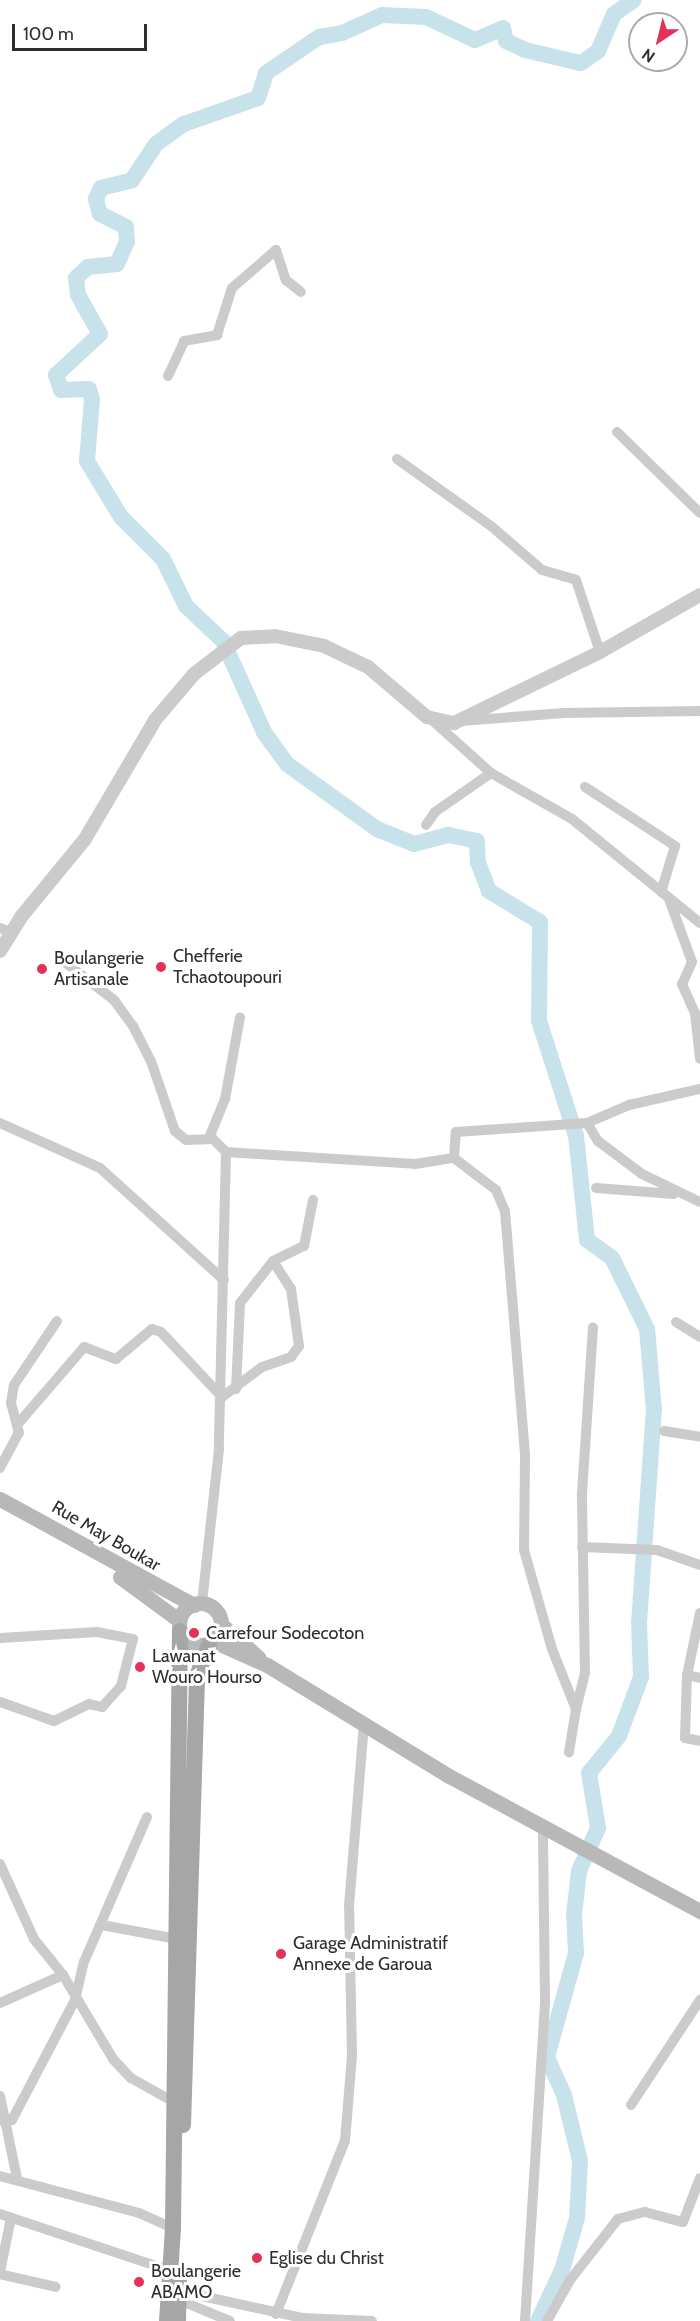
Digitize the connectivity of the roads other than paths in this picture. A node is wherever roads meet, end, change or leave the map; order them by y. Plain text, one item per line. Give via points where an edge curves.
1 (301, 292) dead end
2 (168, 376) dead end
3 (617, 432) dead end
4 (397, 459) dead end
5 (700, 513) edge
6 (700, 595) edge
7 (600, 652) junction
8 (700, 711) edge
9 (433, 721) junction
10 (461, 721) junction
11 (491, 773) junction
12 (585, 787) dead end
13 (426, 825) dead end
14 (665, 896) junction
15 (700, 923) edge
16 (5, 930) edge
17 (0, 951) edge
18 (62, 960) dead end
19 (240, 1017) dead end
20 (700, 1059) edge
21 (700, 1089) edge
22 (0, 1122) edge
23 (587, 1123) junction
24 (209, 1138) junction
25 (226, 1152) junction
26 (454, 1158) junction
27 (596, 1188) dead end
28 (313, 1200) dead end
29 (700, 1202) edge
30 (273, 1261) junction
31 (224, 1280) junction
32 (57, 1321) dead end
33 (676, 1322) dead end
34 (593, 1327) dead end
35 (700, 1337) edge
36 (236, 1389) junction
37 (222, 1397) junction
38 (17, 1425) junction
39 (664, 1431) dead end
40 (700, 1437) edge
41 (0, 1468) edge
42 (0, 1499) edge
43 (0, 1510) edge
44 (582, 1547) junction
45 (700, 1565) edge
46 (198, 1604) junction
47 (700, 1613) edge
48 (221, 1624) junction
49 (180, 1626) junction
50 (0, 1638) edge
51 (211, 1642) junction
52 (267, 1665) junction
53 (687, 1675) junction
54 (700, 1678) edge
55 (0, 1702) edge
56 (576, 1709) junction
57 (364, 1725) junction
58 (700, 1741) edge
59 (569, 1752) dead end
60 (147, 1817) dead end
61 (543, 1828) junction
62 (0, 1864) edge
63 (700, 1911) edge
64 (102, 1925) junction
65 (177, 1940) junction
66 (63, 1975) junction
67 (75, 2000) junction
68 (700, 2000) edge
69 (0, 2003) edge
70 (0, 2096) edge
71 (172, 2101) junction
72 (631, 2105) dead end
73 (4, 2122) junction
74 (0, 2176) edge
75 (17, 2178) junction
76 (700, 2178) edge
77 (5, 2216) edge
78 (173, 2228) junction
79 (168, 2270) junction
80 (0, 2273) edge
81 (56, 2288) dead end
82 (179, 2296) junction
83 (276, 2314) junction
84 (332, 2320) edge
85 (166, 2321) edge
86 (178, 2321) edge
87 (230, 2321) edge
88 (372, 2321) edge
89 (525, 2321) edge
90 (547, 2321) edge

1 - 2 street via 286,280 276,250 232,288 217,335 184,341
3 - 5 street
4 - 7 street via 491,526 542,570 576,580
6 - 7 street
7 - 10 street
8 - 10 street via 564,713
9 - 10 street
9 - 11 street
9 - 16 street via 368,667 324,646 275,636 228,646 188,680 154,720 85,839
11 - 13 street via 435,812
11 - 14 street via 572,819
12 - 14 street via 675,846
14 - 15 street
14 - 20 street via 692,963 682,984 695,1013
16 - 17 street
18 - 24 street via 114,1000 133,1026 151,1061 175,1131 186,1140
19 - 24 street via 225,1099
21 - 23 street via 629,1105
22 - 31 street via 100,1168
23 - 26 street via 456,1132
23 - 29 street via 598,1141 642,1174
24 - 25 street
25 - 26 street via 415,1164
25 - 31 street
26 - 56 street via 496,1190 505,1211 525,1456 524,1550 552,1649
27 - 29 street via 666,1191
28 - 30 street via 304,1246
30 - 36 street via 240,1303
30 - 36 street via 291,1289 299,1346 291,1357 262,1367
31 - 37 street
32 - 38 street via 14,1384 11,1403
33 - 35 street
34 - 44 street
36 - 37 street
37 - 38 street via 161,1332 152,1329 116,1359 84,1347
37 - 46 street
38 - 41 street via 18,1439
39 - 40 street
42 - 46 main road, Rue May Boukar via 176,1599
43 - 49 main road, Rue May Boukar via 121,1578
44 - 45 street via 657,1550
44 - 56 street via 585,1673
46 - 48 main road via 216,1611
46 - 49 main road
47 - 53 street
48 - 51 main road
48 - 52 main road
49 - 51 main road via 192,1643
49 - 65 main road
50 - 55 street via 97,1632 133,1640 121,1686 102,1707 89,1704 54,1720
51 - 52 main road
51 - 82 main road via 196,1676
52 - 57 main road
53 - 54 street
53 - 58 street via 686,1738
56 - 59 street
57 - 61 main road
57 - 83 street via 350,1906 352,2056 345,2141
60 - 64 street
61 - 63 main road
61 - 89 street via 545,2001
62 - 66 street via 34,1939
64 - 65 street
64 - 67 street via 84,1962
65 - 71 main road
66 - 67 street
66 - 69 street
67 - 71 street via 112,2059 131,2078
67 - 73 street via 12,2120
68 - 72 street
70 - 73 street
71 - 78 main road
73 - 75 street via 13,2144
74 - 75 street
75 - 78 street via 139,2213
76 - 90 street via 683,2222 645,2212 618,2219 570,2280
77 - 79 street
77 - 80 street
78 - 79 main road
79 - 85 main road
80 - 81 street
82 - 83 street
82 - 86 main road
82 - 87 street
83 - 84 street
84 - 88 street

